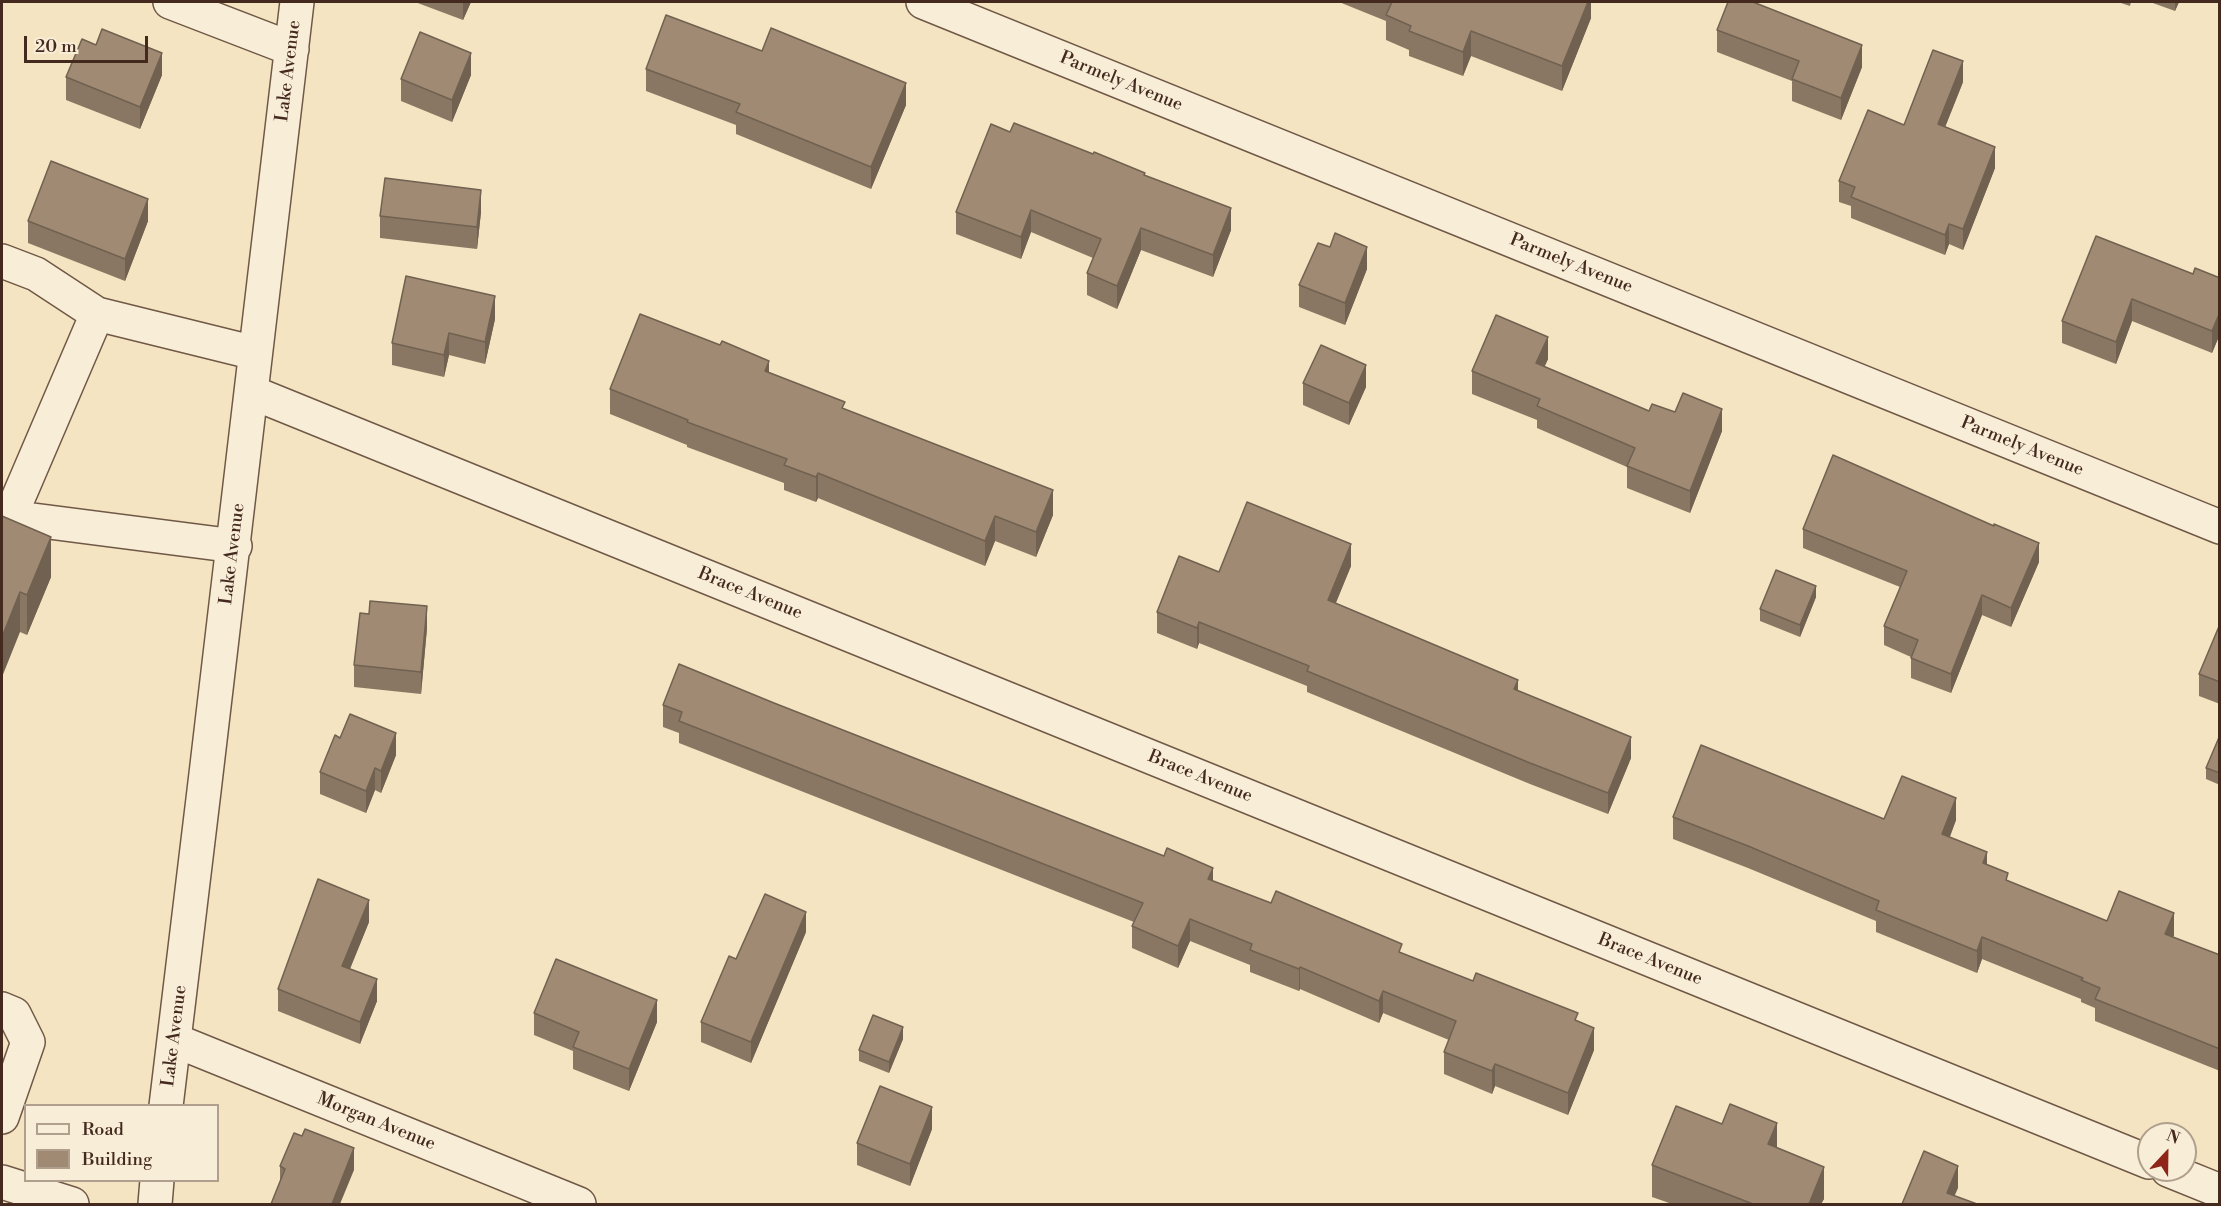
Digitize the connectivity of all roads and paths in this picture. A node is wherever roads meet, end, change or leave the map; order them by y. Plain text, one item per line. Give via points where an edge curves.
1 (170, 2) edge
2 (297, 2) edge
3 (923, 2) edge
4 (292, 49) junction
5 (2, 261) edge
6 (97, 314) junction
7 (255, 353) junction
8 (251, 392) junction
9 (6, 515) edge
10 (2220, 527) edge
11 (235, 546) junction
12 (2, 1008) edge
13 (174, 1040) junction
14 (166, 1104) edge
15 (2, 1117) edge
16 (2137, 1157) edge
17 (2, 1182) edge
18 (157, 1182) edge
19 (2197, 1182) edge
20 (2220, 1191) edge
21 (72, 1204) edge
22 (154, 1204) edge
23 (579, 1204) edge

1 - 4 street
2 - 4 street, Lake Avenue
3 - 10 street, Parmely Avenue
4 - 7 street, Lake Avenue
5 - 6 street via 36,274
6 - 7 street
6 - 9 street
7 - 8 street, Lake Avenue
8 - 11 street, Lake Avenue
8 - 16 street, Brace Avenue
9 - 11 street
11 - 13 street, Lake Avenue
12 - 15 street via 14,1014 28,1042
13 - 14 street, Lake Avenue
13 - 23 street, Morgan Avenue
17 - 21 street
18 - 22 street
19 - 20 street

